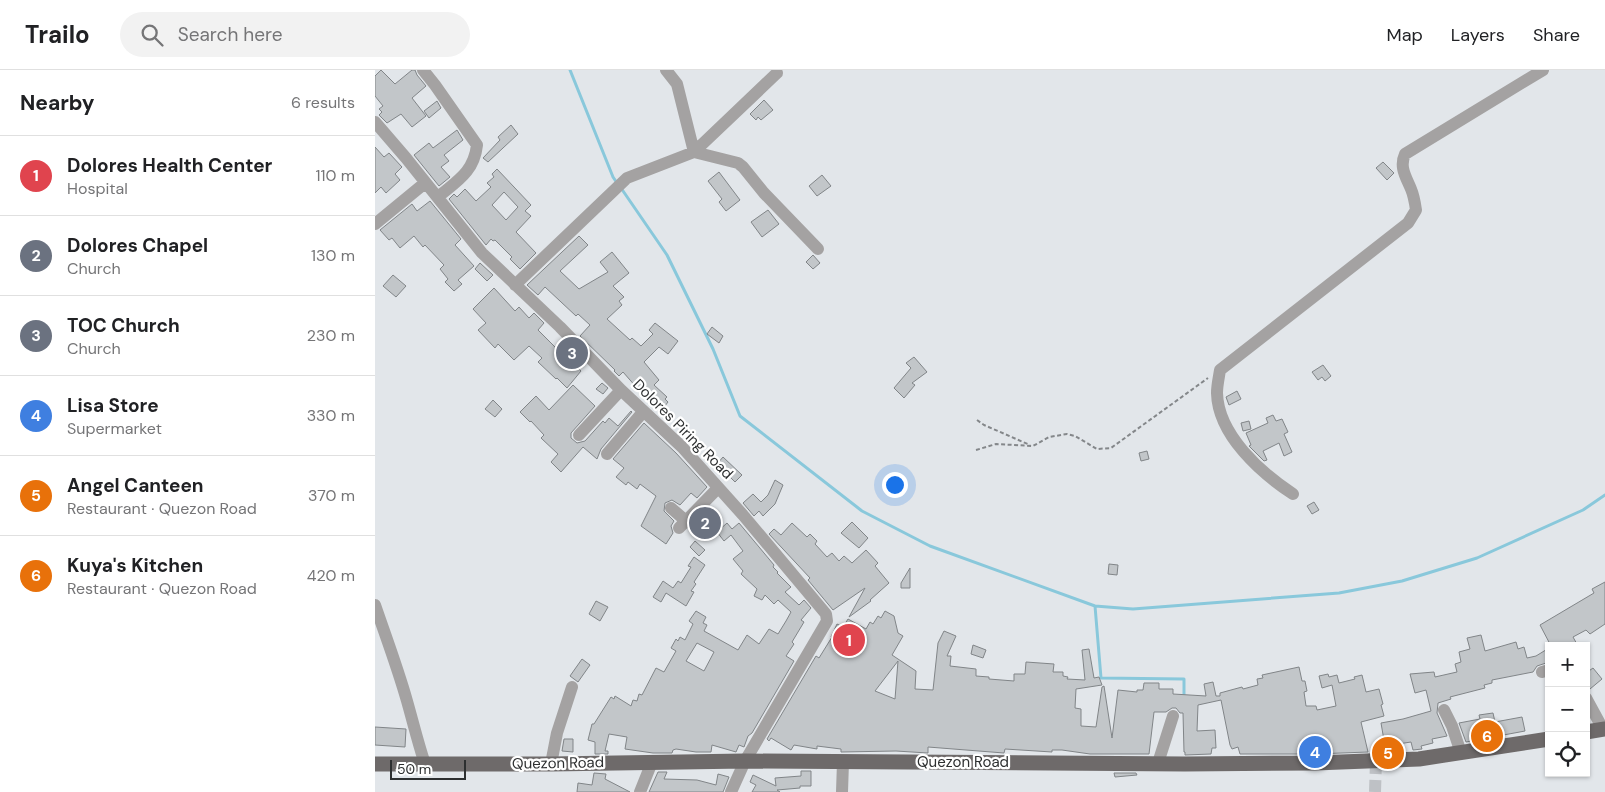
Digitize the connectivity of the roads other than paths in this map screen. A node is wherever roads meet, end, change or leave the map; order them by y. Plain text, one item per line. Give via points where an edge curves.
1 (423, 70) edge
2 (666, 70) edge
3 (1543, 70) edge
4 (777, 73) dead end
5 (377, 128) edge
6 (694, 152) junction
7 (425, 183) junction
8 (438, 197) junction
9 (375, 224) edge
10 (818, 249) dead end
11 (515, 285) junction
12 (621, 390) junction
13 (643, 412) junction
14 (579, 436) dead end
15 (607, 454) dead end
16 (718, 488) junction
17 (1293, 494) dead end
18 (671, 508) dead end
19 (375, 605) edge
20 (572, 687) dead end
21 (1590, 705) edge
22 (1444, 710) dead end
23 (1173, 716) dead end
24 (1604, 729) edge
25 (1590, 731) edge
26 (1545, 740) edge
27 (1461, 753) junction
28 (745, 761) junction
29 (652, 762) junction
30 (843, 762) junction
31 (1158, 763) junction
32 (375, 764) edge
33 (425, 764) junction
34 (551, 764) junction
35 (640, 792) edge
36 (731, 792) edge
37 (842, 792) edge

1 - 8 street via 477,145 476,157 469,170
2 - 6 street via 677,84
3 - 17 street via 1405,154 1403,171 1416,210 1408,223 1220,370 1217,394 1222,418 1235,442 1272,480
4 - 6 street
5 - 7 street, Dolores Piring Road
6 - 10 street via 743,166 764,193
6 - 11 street via 627,178
7 - 8 street, Dolores Piring Road
7 - 9 street
8 - 11 street, Dolores Piring Road via 482,254
11 - 12 street, Dolores Piring Road
12 - 13 street, Dolores Piring Road
12 - 14 street
13 - 15 street
13 - 16 street, Dolores Piring Road via 682,447
16 - 18 street via 683,525
16 - 28 street, Dolores Piring Road via 826,614 827,621
19 - 33 street
20 - 34 street
21 - 24 street
22 - 27 street
23 - 31 street
24 - 25 main road
26 - 27 main road, Quezon Road
27 - 31 main road, Quezon Road via 1375,761
28 - 29 main road, Quezon Road
28 - 30 main road, Quezon Road
28 - 36 street, Dolores Piring Road
29 - 34 main road, Quezon Road
29 - 35 street
30 - 31 main road, Quezon Road
30 - 37 street
32 - 33 main road, Quezon Road
33 - 34 main road, Quezon Road

